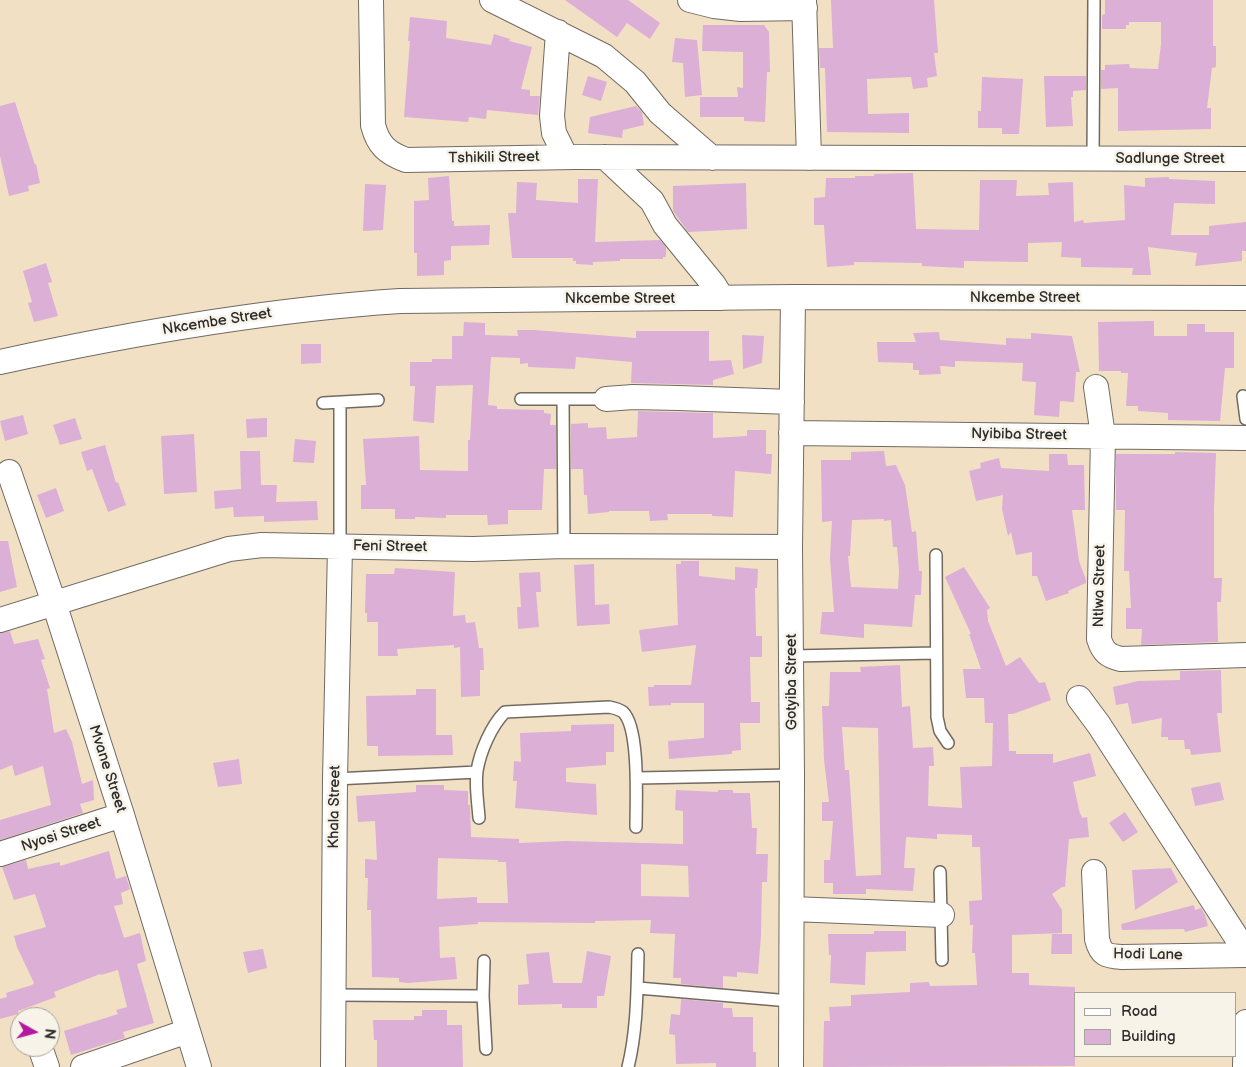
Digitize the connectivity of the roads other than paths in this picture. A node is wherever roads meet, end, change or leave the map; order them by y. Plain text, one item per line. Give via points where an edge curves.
1 (371, 0) edge
2 (492, 0) edge
3 (690, 0) edge
4 (1094, 0) edge
5 (804, 4) edge
6 (558, 32) junction
7 (605, 157) junction
8 (566, 158) junction
9 (712, 158) junction
10 (809, 158) junction
11 (1093, 158) junction
12 (1246, 159) edge
13 (722, 298) junction
14 (793, 298) junction
15 (1246, 298) edge
16 (0, 362) edge
17 (1096, 387) dead end
18 (1243, 396) dead end
19 (521, 399) dead end
20 (563, 399) junction
21 (606, 399) joint
22 (378, 400) dead end
23 (792, 402) junction
24 (323, 403) dead end
25 (340, 403) junction
26 (1246, 419) edge
27 (791, 433) junction
28 (1103, 436) junction
29 (1246, 438) edge
30 (9, 472) dead end
31 (564, 546) junction
32 (340, 547) junction
33 (790, 547) junction
34 (936, 554) dead end
35 (54, 603) junction
36 (0, 620) edge
37 (935, 653) junction
38 (1246, 655) edge
39 (792, 656) junction
40 (1079, 698) dead end
41 (948, 743) dead end
42 (477, 772) junction
43 (792, 775) junction
44 (637, 778) junction
45 (335, 779) junction
46 (122, 815) junction
47 (479, 818) dead end
48 (636, 827) dead end
49 (0, 854) edge
50 (940, 872) dead end
51 (1094, 872) dead end
52 (792, 909) junction
53 (942, 915) junction
54 (638, 954) dead end
55 (1246, 954) edge
56 (942, 960) dead end
57 (484, 961) dead end
58 (638, 988) junction
59 (333, 995) junction
60 (482, 996) junction
61 (790, 1001) junction
62 (1246, 1022) edge
63 (188, 1031) junction
64 (486, 1049) dead end
65 (83, 1067) edge
66 (199, 1067) edge
67 (333, 1067) edge
68 (628, 1067) edge
69 (791, 1067) edge
70 (1245, 1067) edge

1 - 8 street, Tshikili Street via 373,125 376,138 392,154 406,160
2 - 6 street
3 - 5 street via 741,8
4 - 11 lane
5 - 10 street
6 - 8 street via 552,116 554,133
6 - 9 street via 604,56 635,82 660,114
7 - 8 street, Tshikili Street
7 - 9 street, Tshikili Street
7 - 13 street via 652,201 665,225
9 - 10 street, Tshikili Street
10 - 11 street, Sadlunge Street
11 - 12 street, Sadlunge Street
13 - 14 street, Nkcembe Street
13 - 16 street, Nkcembe Street via 352,304 209,322
14 - 15 street, Nkcembe Street
14 - 23 street, Gotyiba Street
17 - 28 street, Ntlwa Street
18 - 26 lane
19 - 20 lane
20 - 21 lane
20 - 31 lane
21 - 23 street
22 - 25 lane
23 - 27 street, Gotyiba Street
24 - 25 lane
25 - 32 lane
27 - 28 street, Nyibiba Street
27 - 33 street, Gotyiba Street
28 - 29 street, Nyibiba Street
28 - 38 street, Ntlwa Street via 1099,639 1103,650 1110,657 1121,659
30 - 35 street, Mvane Street
31 - 32 street, Feni Street via 473,549
31 - 33 street, Feni Street
32 - 35 street, Feni Street via 262,545 230,549
32 - 45 street, Khala Street
33 - 39 street, Gotyiba Street
34 - 37 lane
35 - 36 street, Feni Street
35 - 46 street, Mvane Street
37 - 39 lane
37 - 41 lane via 937,717 940,731
39 - 43 street, Gotyiba Street
40 - 55 street
42 - 44 lane via 488,736 504,712 609,706 623,712 631,725
42 - 45 lane
42 - 47 lane
43 - 44 lane
43 - 52 street, Gotyiba Street
44 - 48 lane
45 - 59 street, Khala Street
46 - 49 street, Nyosi Street
46 - 63 street, Mvane Street
50 - 53 lane
51 - 55 street, Hodi Lane via 1097,940 1105,955
52 - 53 street
52 - 61 street, Gotyiba Street
53 - 56 lane
54 - 58 lane
57 - 60 lane
58 - 61 lane
58 - 68 lane
59 - 60 lane
59 - 67 street, Khala Street
60 - 64 lane
61 - 69 street, Gotyiba Street
62 - 70 street
63 - 65 street
63 - 66 street, Mvane Street

